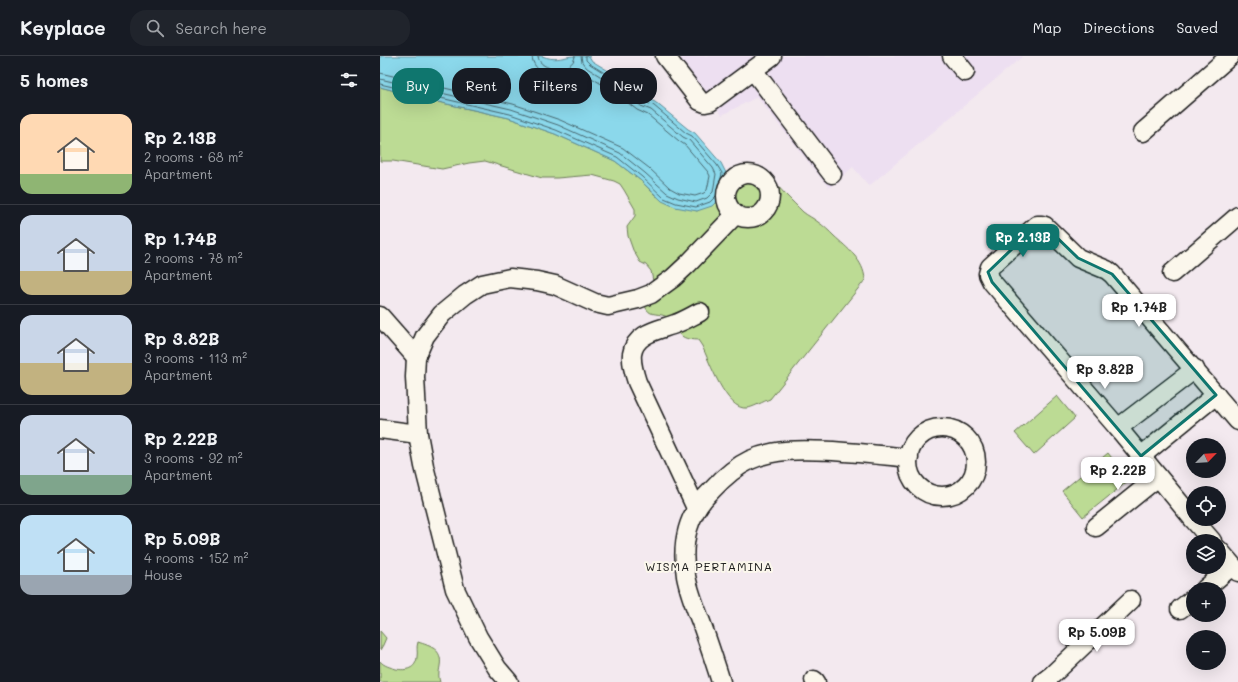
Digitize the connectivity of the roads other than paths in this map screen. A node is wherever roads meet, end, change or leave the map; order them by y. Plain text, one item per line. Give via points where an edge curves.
1 (665, 56) edge
2 (772, 56) edge
3 (952, 56) edge
4 (1230, 56) edge
5 (753, 70) junction
6 (965, 72) dead end
7 (1143, 132) dead end
8 (832, 174) dead end
9 (735, 215) dead end
10 (1238, 216) edge
11 (1172, 273) dead end
12 (700, 312) dead end
13 (380, 316) edge
14 (416, 357) junction
15 (1195, 370) junction
16 (1216, 395) junction
17 (1238, 421) edge
18 (1118, 428) junction
19 (380, 429) edge
20 (418, 434) junction
21 (1141, 456) junction
22 (909, 458) dead end
23 (1158, 477) junction
24 (696, 508) junction
25 (1186, 511) edge
26 (1199, 526) edge
27 (1096, 527) dead end
28 (1206, 534) edge
29 (1226, 558) edge
30 (1235, 569) edge
31 (1215, 582) edge
32 (1131, 600) dead end
33 (509, 682) edge
34 (721, 682) edge
35 (1043, 682) edge

1 - 5 street via 700,101 705,103 710,102
2 - 5 street
3 - 6 street
4 - 7 street
5 - 8 street
9 - 14 street via 673,278 651,294 638,299 608,306 594,303 555,285 537,281 510,278 482,284 442,314 425,336
10 - 11 street
12 - 24 street via 648,333 636,344 632,354 636,382
13 - 14 street
14 - 20 street
15 - 16 street
15 - 18 street
15 - 18 street via 1112,274 1084,262 1045,226 1037,225 990,267 990,279
16 - 17 street
16 - 21 street
18 - 21 street
19 - 20 street
20 - 33 street via 455,589 478,637
21 - 23 street
22 - 24 street via 805,450 767,454 737,467
23 - 25 street
23 - 27 street
24 - 34 street via 686,532 686,575
26 - 28 street
29 - 30 street
30 - 31 street
32 - 35 street

